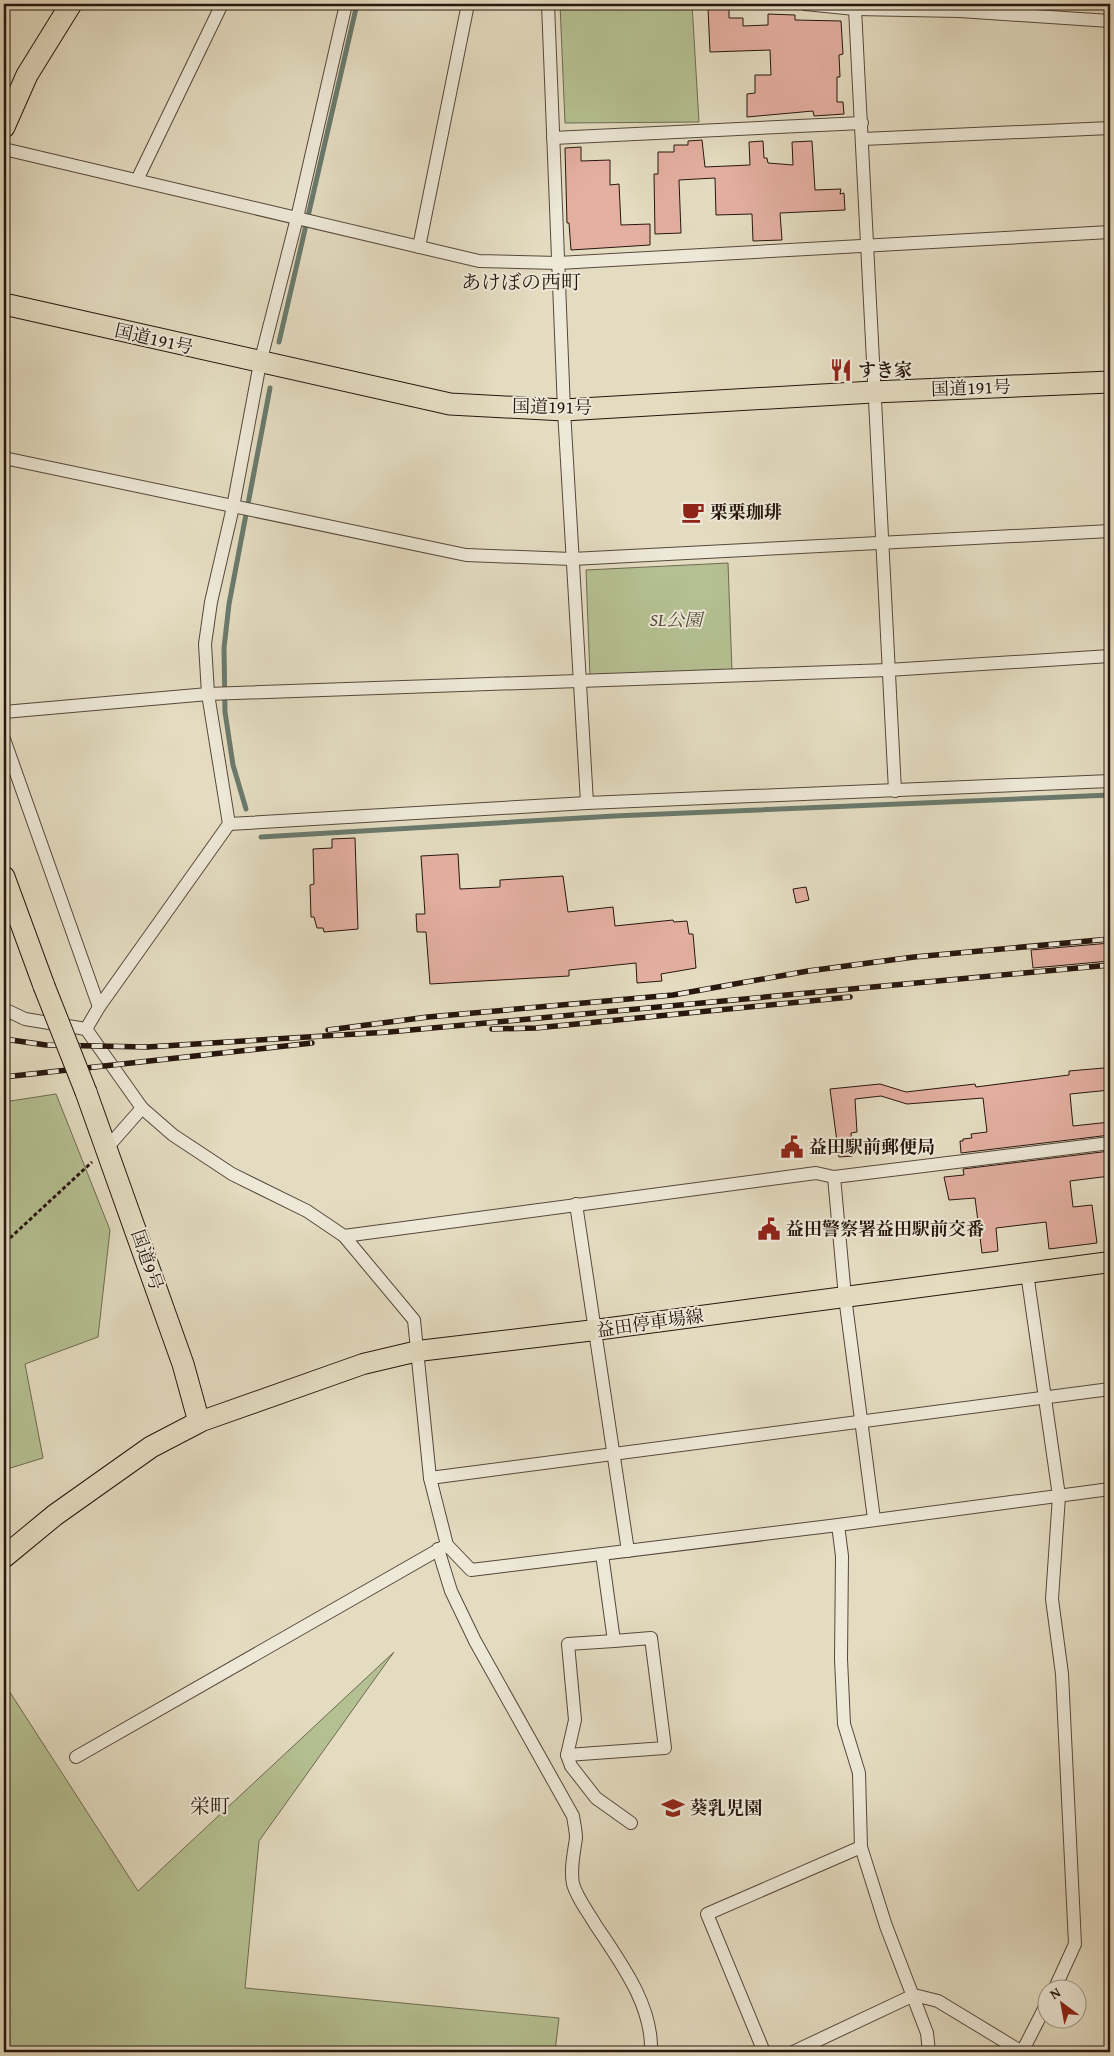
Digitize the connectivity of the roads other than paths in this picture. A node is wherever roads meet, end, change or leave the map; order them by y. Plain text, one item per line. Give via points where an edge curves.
1 (71, 4) edge
2 (222, 4) edge
3 (346, 4) edge
4 (468, 4) edge
5 (548, 4) edge
6 (805, 4) edge
7 (855, 10) junction
8 (1110, 21) edge
9 (862, 123) junction
10 (4, 127) edge
11 (1110, 128) edge
12 (553, 138) junction
13 (863, 139) junction
14 (4, 148) edge
15 (137, 180) junction
16 (297, 218) junction
17 (1110, 232) edge
18 (420, 246) junction
19 (869, 247) junction
20 (558, 263) junction
21 (4, 304) edge
22 (260, 363) junction
23 (1110, 382) edge
24 (873, 392) junction
25 (564, 410) junction
26 (4, 458) edge
27 (233, 508) junction
28 (1110, 531) edge
29 (881, 543) junction
30 (572, 559) junction
31 (1110, 656) edge
32 (888, 670) junction
33 (579, 681) junction
34 (208, 694) junction
35 (4, 712) edge
36 (4, 739) edge
37 (1110, 781) edge
38 (895, 791) junction
39 (586, 803) junction
40 (229, 824) junction
41 (4, 877) edge
42 (99, 1007) junction
43 (4, 1009) edge
44 (86, 1029) junction
45 (142, 1108) junction
46 (1110, 1143) edge
47 (106, 1149) junction
48 (834, 1177) junction
49 (576, 1204) junction
50 (344, 1236) junction
51 (1110, 1262) edge
52 (1027, 1273) junction
53 (845, 1297) junction
54 (594, 1330) junction
55 (418, 1351) junction
56 (1110, 1389) edge
57 (1044, 1398) junction
58 (861, 1420) junction
59 (200, 1422) junction
60 (613, 1454) junction
61 (430, 1478) junction
62 (1110, 1489) edge
63 (1058, 1496) junction
64 (874, 1519) junction
65 (838, 1526) junction
66 (442, 1547) junction
67 (628, 1551) junction
68 (602, 1554) junction
69 (4, 1557) edge
70 (614, 1641) junction
71 (567, 1755) junction
72 (76, 1757) dead end
73 (631, 1823) dead end
74 (862, 1847) junction
75 (1059, 1978) edge
76 (914, 1994) junction
77 (1036, 2025) edge
78 (651, 2052) edge
79 (764, 2052) edge
80 (793, 2052) edge
81 (929, 2052) edge
82 (1022, 2052) edge

1 - 10 highway via 27,75
2 - 15 street
3 - 16 street
4 - 18 street
5 - 12 street
6 - 7 street
7 - 8 street via 960,11
7 - 9 street
9 - 12 street
9 - 13 street
11 - 13 street
12 - 20 street
13 - 19 street
14 - 15 street
15 - 16 street
16 - 18 street
16 - 22 street
17 - 19 street
18 - 20 street via 479,260
19 - 20 street
19 - 24 street
20 - 25 street
21 - 22 highway, 国道191号
22 - 25 highway, 国道191号 via 450,404
22 - 27 street
23 - 24 highway, 国道191号
24 - 25 highway, 国道191号
24 - 29 street
25 - 30 street
26 - 27 street
27 - 30 street via 466,555
27 - 34 street via 211,602 205,644
28 - 29 street
29 - 30 street
29 - 32 street
30 - 33 street
31 - 32 street
32 - 33 street
32 - 38 street
33 - 34 street
33 - 39 street
34 - 35 street
34 - 40 street
36 - 42 street
37 - 38 street
38 - 39 street
39 - 40 street
40 - 42 street
41 - 47 highway, 国道9号, bridge
42 - 44 street
43 - 44 street via 25,1019
44 - 45 street
45 - 47 street
45 - 50 street via 173,1135 232,1174 307,1211
46 - 48 street
47 - 59 highway, 国道9号 via 180,1355
48 - 49 street via 816,1173
48 - 53 street
49 - 50 street
49 - 54 street
50 - 55 street via 414,1320
51 - 52 main road, 益田停車場線
52 - 53 main road, 益田停車場線
52 - 57 street
53 - 54 main road, 益田停車場線
53 - 58 street
54 - 55 main road, 益田停車場線
54 - 60 street
55 - 59 main road, 益田停車場線 via 363,1364
55 - 61 street
56 - 57 street
57 - 58 street
57 - 63 street
58 - 60 street
58 - 64 street
59 - 69 highway via 151,1447 55,1515
60 - 61 street
60 - 67 street
61 - 66 street
62 - 63 street
63 - 64 street
63 - 75 street via 1052,1599 1062,1674 1075,1944
64 - 65 street
65 - 67 street
65 - 74 street via 842,1556 844,1724 859,1773
66 - 68 street via 471,1570
66 - 72 street
66 - 78 street via 451,1591 475,1641 572,1816 576,1836 572,1866 574,1885 642,2004 652,2042
67 - 68 street
68 - 70 street
70 - 71 street via 568,1644 575,1720
70 - 71 street via 651,1638 664,1748
71 - 73 street via 571,1766 596,1798
74 - 76 street via 886,1926
74 - 79 street via 707,1914
76 - 80 street
76 - 81 street via 927,2033
76 - 82 street via 938,2001
77 - 82 street

